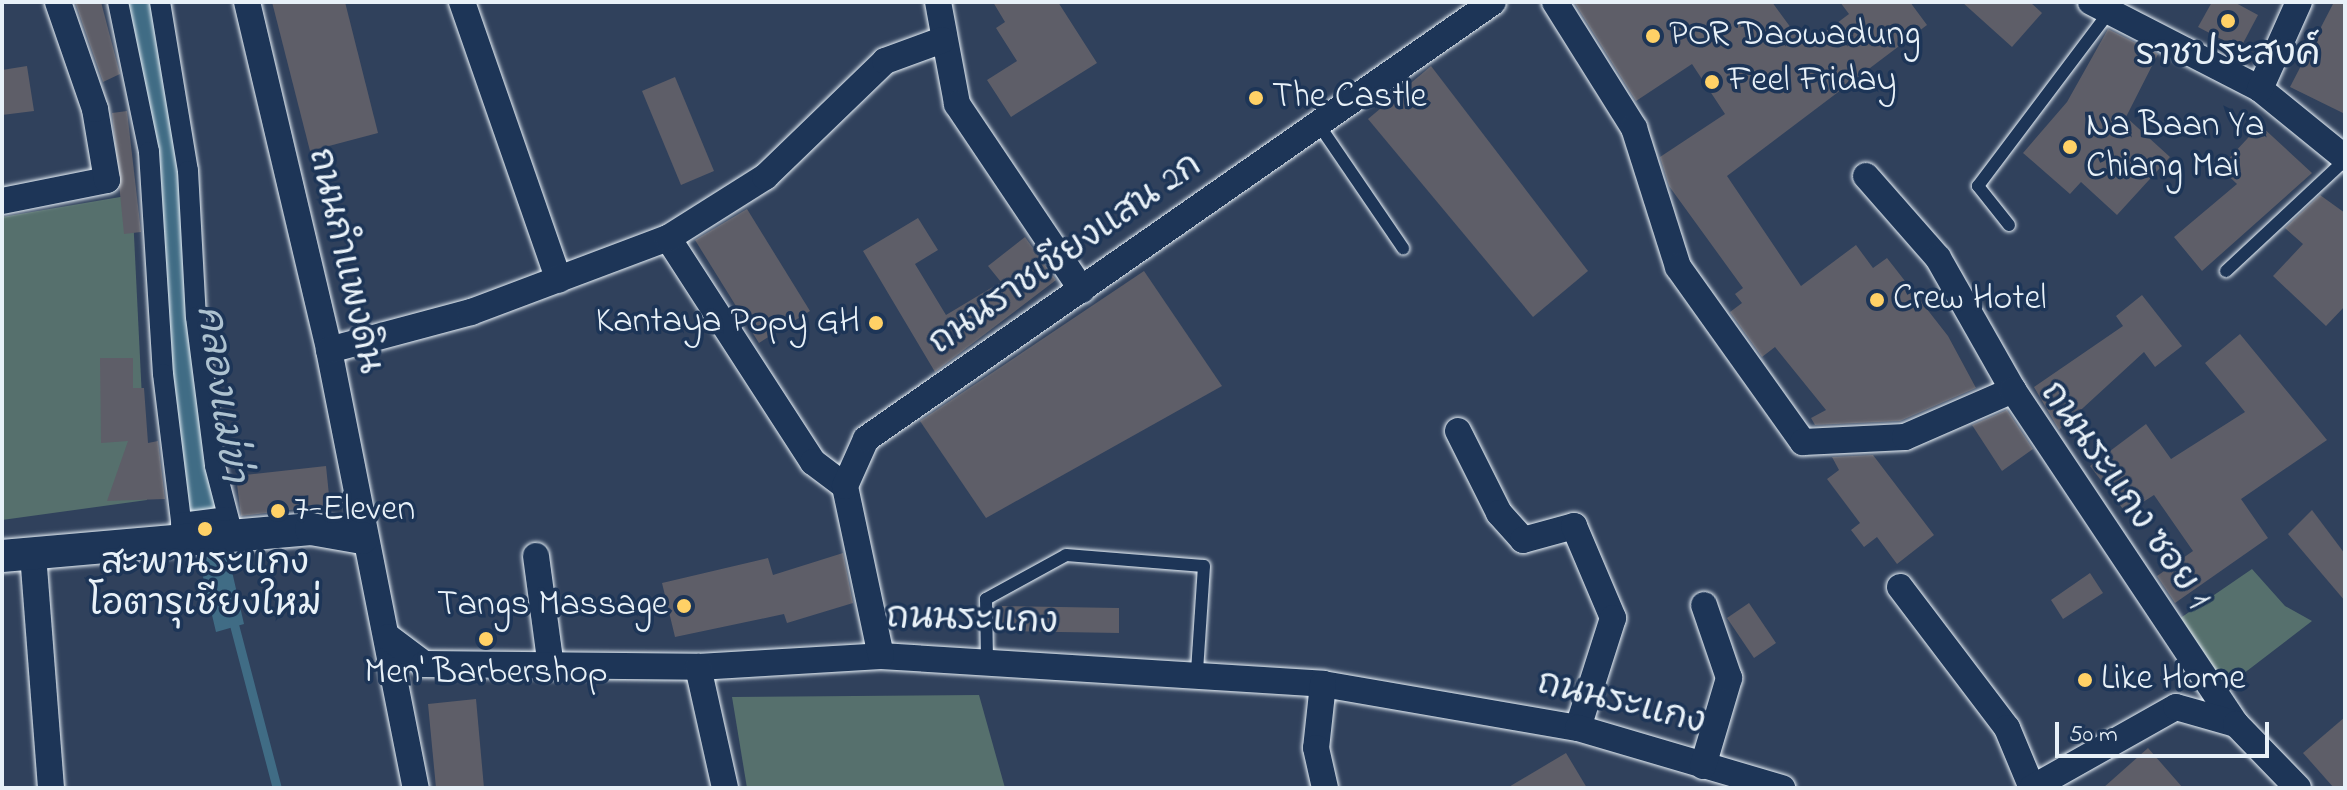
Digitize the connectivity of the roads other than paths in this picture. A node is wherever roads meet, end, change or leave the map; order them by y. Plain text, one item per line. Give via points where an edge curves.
1 (58, 2) edge
2 (118, 2) edge
3 (160, 2) edge
4 (247, 2) edge
5 (462, 2) edge
6 (938, 2) edge
7 (1493, 2) edge
8 (1555, 2) edge
9 (2299, 2) edge
10 (2100, 7) edge
11 (1456, 11) edge
12 (942, 40) junction
13 (2260, 89) junction
14 (1317, 122) junction
15 (2345, 159) edge
16 (1866, 176) dead end
17 (2, 201) edge
18 (2009, 225) dead end
19 (668, 238) junction
20 (1403, 248) dead end
21 (2226, 271) dead end
22 (559, 280) junction
23 (1082, 290) junction
24 (329, 350) junction
25 (2013, 390) junction
26 (1458, 431) dead end
27 (845, 486) junction
28 (230, 526) junction
29 (182, 530) junction
30 (362, 538) junction
31 (17, 555) edge
32 (536, 556) dead end
33 (1900, 587) dead end
34 (1704, 605) dead end
35 (388, 637) junction
36 (881, 656) junction
37 (987, 661) junction
38 (551, 667) junction
39 (698, 667) junction
40 (1197, 671) junction
41 (1323, 684) junction
42 (2236, 724) junction
43 (1578, 728) junction
44 (1703, 766) junction
45 (51, 788) edge
46 (416, 788) edge
47 (725, 788) edge
48 (1325, 788) edge
49 (1782, 788) edge
50 (2032, 788) edge
51 (2298, 788) edge

1 - 17 street via 95,109 107,180
2 - 29 street via 149,152
3 - 28 street via 188,171 196,317
4 - 24 street, ถนนกำแพงดิน
5 - 22 street
6 - 12 street
7 - 11 street, ถนนราชเชียงแสน 2ก
8 - 25 street, ถนนระแกง ซอย 1 via 1634,128 1678,267 1803,442 1905,437
9 - 13 street
10 - 13 street
10 - 18 lane via 1978,186
11 - 14 street, ถนนราชเชียงแสน 2ก
12 - 19 street via 885,61 765,177
12 - 23 street via 957,104
13 - 15 street
14 - 20 lane
14 - 23 street, ถนนราชเชียงแสน 2ก
15 - 21 lane
16 - 25 street via 1938,258
19 - 22 street
19 - 27 street via 813,462
22 - 24 street
23 - 27 street, ถนนราชเชียงแสน 2ก via 866,439
24 - 30 street, ถนนกำแพงดิน
25 - 42 street, ถนนระแกง ซอย 1
26 - 43 street via 1499,513 1523,540 1574,526 1613,618
27 - 36 street
28 - 29 street
28 - 30 street via 311,529
29 - 31 street
30 - 35 street
31 - 45 street
32 - 38 street
33 - 50 street via 2007,728
34 - 44 street via 1729,678
35 - 38 street, ถนนระแกง via 424,664
35 - 46 street
36 - 37 street, ถนนระแกง
36 - 39 street, ถนนระแกง
37 - 40 street, ถนนระแกง
37 - 40 lane via 986,599 1066,555 1204,566
38 - 39 street, ถนนระแกง
39 - 47 street
40 - 41 street, ถนนระแกง
41 - 43 street, ถนนระแกง
41 - 48 street via 1316,748
42 - 50 street via 2176,707
42 - 51 street
43 - 44 street, ถนนระแกง
44 - 49 street, ถนนระแกง

